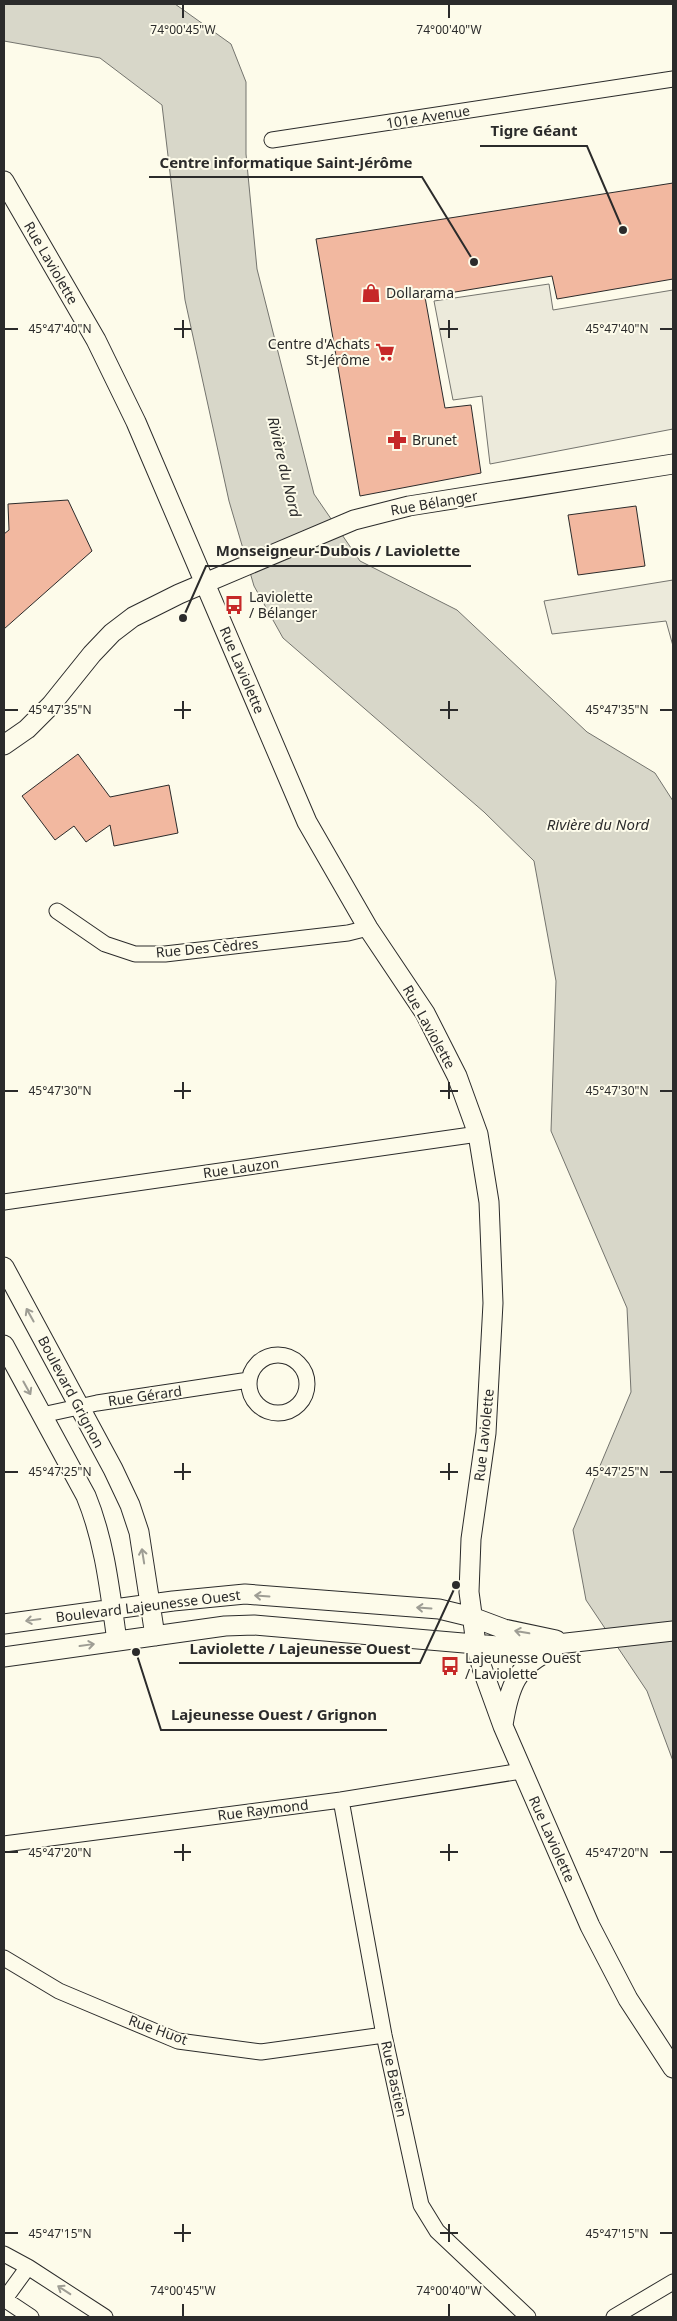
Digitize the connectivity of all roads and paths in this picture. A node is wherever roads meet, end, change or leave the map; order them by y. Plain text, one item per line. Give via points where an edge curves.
1 (673, 79) edge
2 (272, 140) dead end
3 (4, 181) edge
4 (673, 464) edge
5 (205, 583) junction
6 (4, 744) edge
7 (57, 911) dead end
8 (368, 928) junction
9 (478, 1134) junction
10 (4, 1202) edge
11 (4, 1267) edge
12 (4, 1345) edge
13 (249, 1380) dead end
14 (80, 1406) junction
15 (42, 1415) junction
16 (150, 1604) junction
17 (112, 1609) junction
18 (472, 1616) junction
19 (4, 1624) edge
20 (673, 1630) edge
21 (155, 1636) junction
22 (118, 1641) junction
23 (570, 1643) junction
24 (476, 1644) junction
25 (4, 1656) edge
26 (503, 1726) junction
27 (521, 1771) junction
28 (341, 1800) junction
29 (4, 1844) edge
30 (4, 1958) edge
31 (384, 2035) junction
32 (673, 2068) edge
33 (4, 2254) edge
34 (28, 2267) junction
35 (673, 2282) edge
36 (4, 2300) edge
37 (624, 2315) edge
38 (31, 2317) edge
39 (105, 2317) edge
40 (528, 2317) edge

1 - 2 street, 101e Avenue
3 - 5 street, Rue Laviolette via 96,340 136,422
4 - 5 street, Rue Bélanger via 409,506 354,520
5 - 6 street, Rue Bélanger via 151,607 112,633 51,705 27,729
5 - 8 street, Rue Laviolette via 307,822
7 - 8 street, Rue Des Cèdres via 105,944 134,954 175,953
8 - 9 street, Rue Laviolette via 425,1013 457,1076
9 - 10 street, Rue Lauzon
9 - 18 street, Rue Laviolette via 489,1202 493,1303 486,1433 471,1539 469,1592
14 -> 11 street, Boulevard Grignon
12 -> 15 street
13 - 14 street, Rue Gérard
14 - 15 street, Rue Gérard
16 -> 14 street, Boulevard Grignon via 139,1532 130,1506
15 - 17 street via 95,1518
16 - 17 street, Boulevard Lajeunesse Ouest
18 -> 16 street, Boulevard Lajeunesse Ouest via 439,1609 245,1594
16 - 21 street, Boulevard Grignon
17 -> 19 street, Boulevard Lajeunesse Ouest
17 - 22 street
23 -> 18 street, Boulevard Lajeunesse Ouest via 504,1629
18 - 24 street, Rue Laviolette
20 - 23 street
21 - 22 street
21 - 24 street via 254,1625
25 -> 22 street
23 - 24 street via 522,1648
23 - 26 street via 537,1658 520,1672 507,1699
24 - 26 street, Rue Laviolette
26 - 27 street, Rue Laviolette
27 - 28 street, Rue Raymond
27 - 32 street, Rue Laviolette via 609,1964
28 - 29 street, Rue Raymond
28 - 31 street, Rue Bastien
30 - 31 street, Rue Huot via 59,1991 178,2041 261,2052
31 - 40 street, Rue Bastien via 421,2205 437,2231
33 - 34 street
34 - 36 street
39 -> 34 street
35 - 37 street
36 - 38 street

